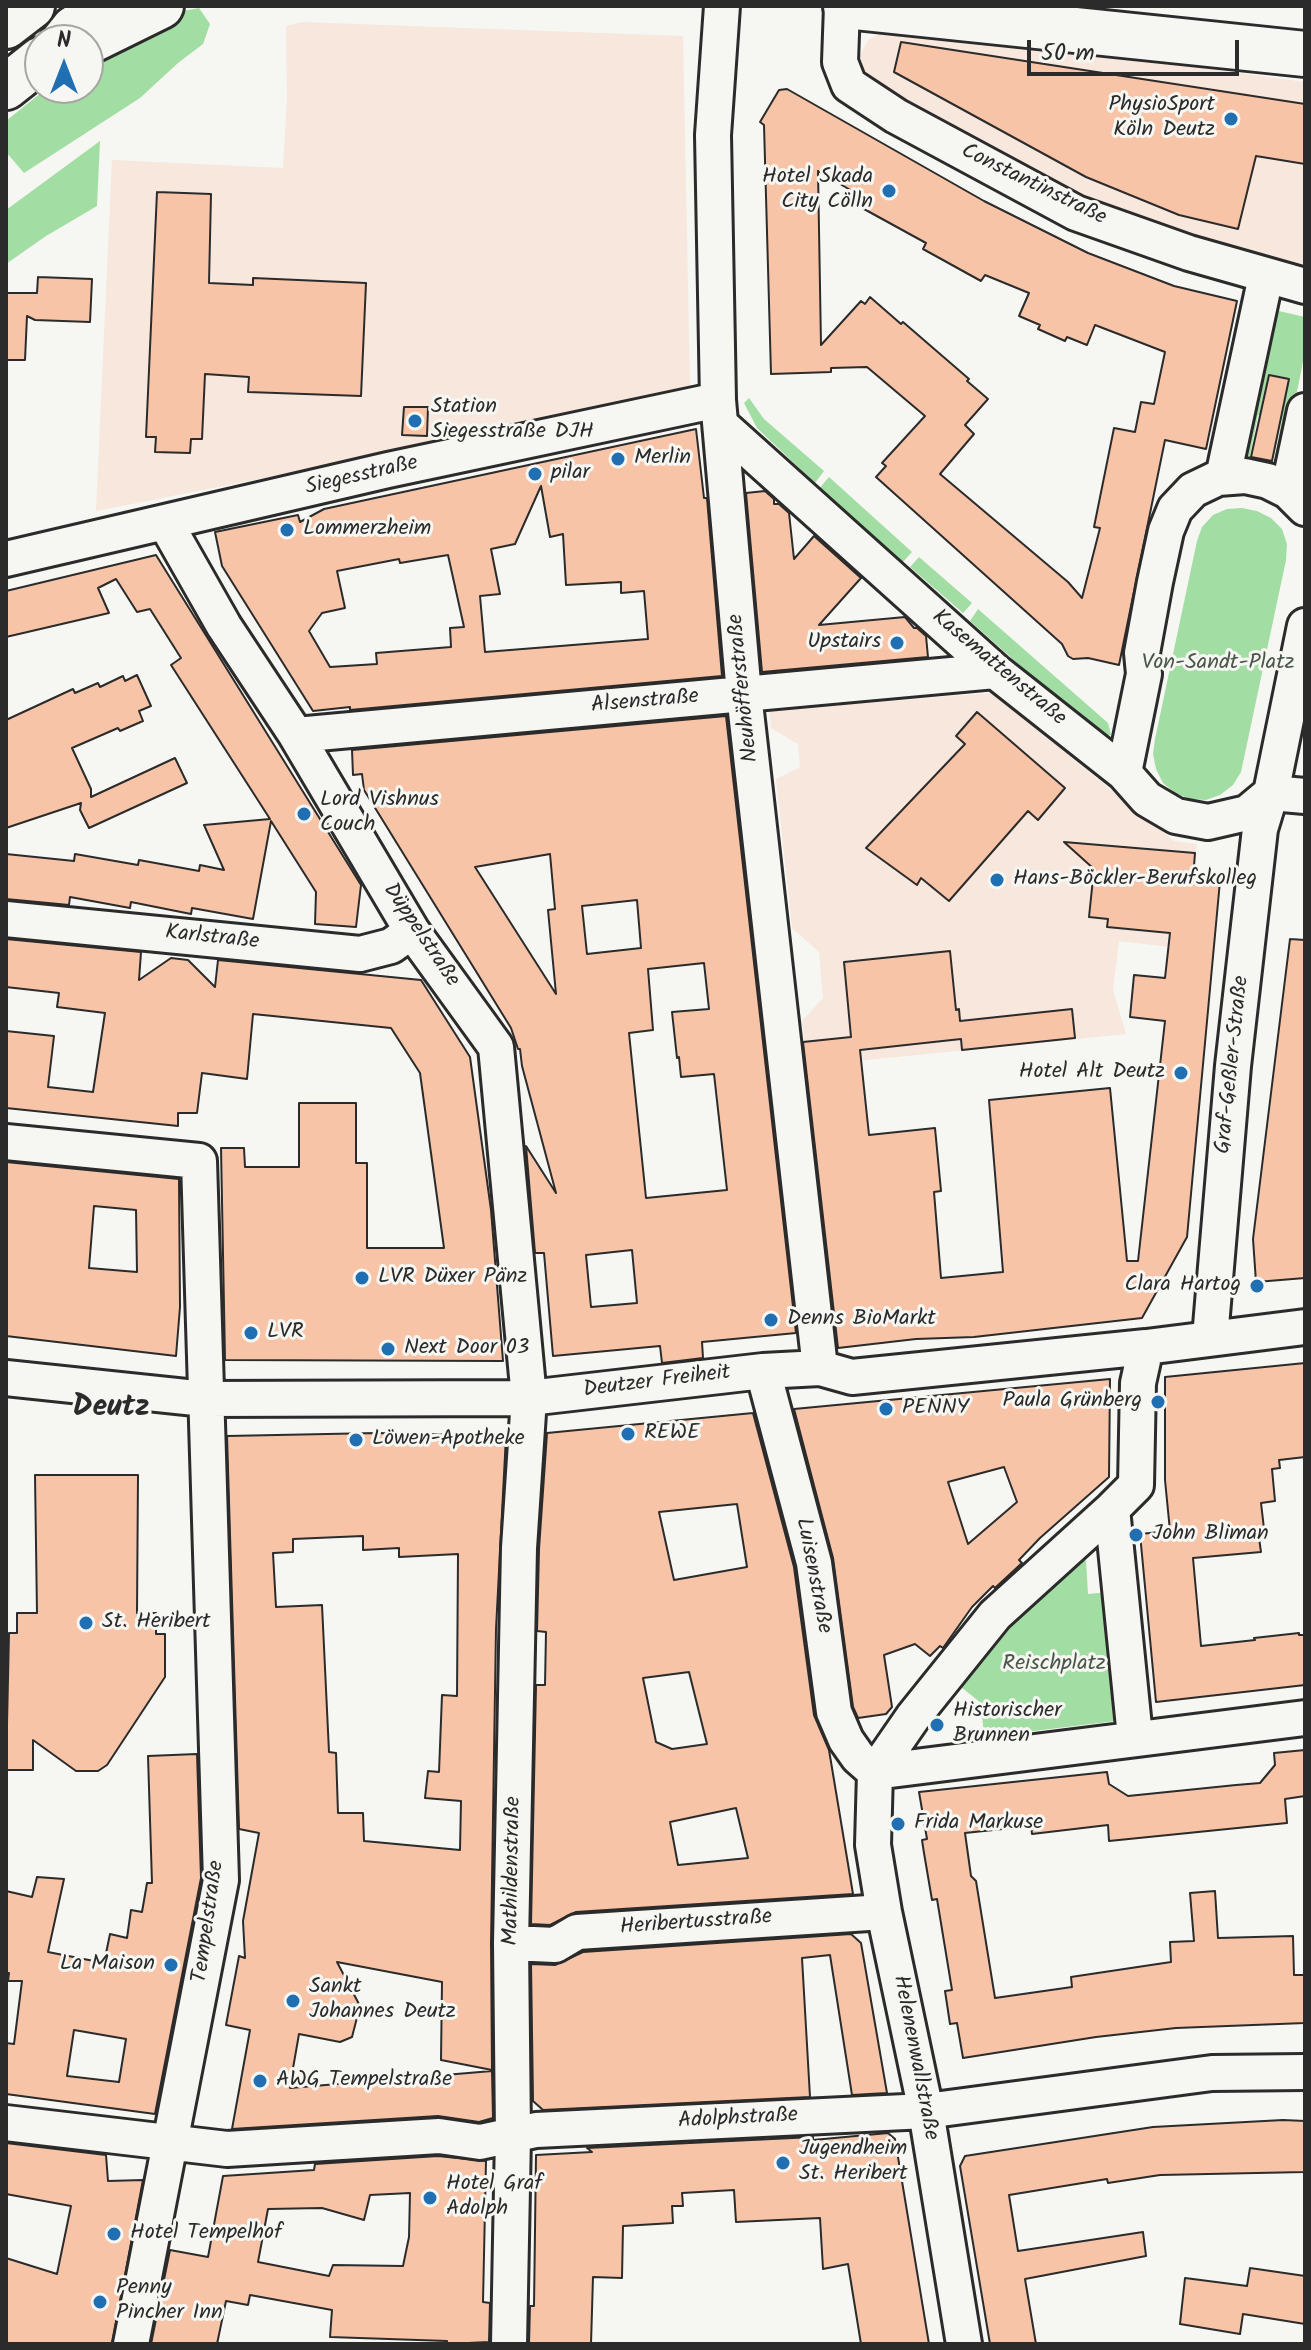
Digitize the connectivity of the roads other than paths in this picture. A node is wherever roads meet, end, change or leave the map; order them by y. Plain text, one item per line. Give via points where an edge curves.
1 (32, 6) edge
2 (99, 6) edge
3 (161, 6) edge
4 (722, 6) edge
5 (844, 6) edge
6 (72, 24) edge
7 (6, 26) edge
8 (1305, 32) edge
9 (104, 34) edge
10 (1221, 46) junction
11 (1305, 54) edge
12 (24, 73) edge
13 (6, 87) edge
14 (1266, 276) junction
15 (1305, 286) edge
16 (1305, 411) edge
17 (720, 412) junction
18 (1223, 477) junction
19 (1296, 499) edge
20 (165, 522) junction
21 (6, 559) edge
22 (1305, 626) edge
23 (995, 671) junction
24 (744, 694) junction
25 (296, 735) junction
26 (1118, 768) junction
27 (1271, 793) junction
28 (1305, 796) edge
29 (6, 919) edge
30 (412, 931) junction
31 (6, 1142) edge
32 (1305, 1327) edge
33 (1210, 1338) junction
34 (1146, 1347) junction
35 (820, 1368) junction
36 (763, 1371) junction
37 (6, 1378) edge
38 (529, 1398) junction
39 (205, 1399) junction
40 (1112, 1509) junction
41 (1305, 1718) edge
42 (1135, 1737) junction
43 (875, 1772) junction
44 (884, 1912) junction
45 (511, 1943) junction
46 (1305, 2072) edge
47 (926, 2111) junction
48 (6, 2123) edge
49 (513, 2135) junction
50 (172, 2143) junction
51 (131, 2344) edge
52 (509, 2344) edge
53 (964, 2344) edge

1 - 7 main road
2 - 6 street
3 - 9 main road
4 - 17 street, Neuhöfferstraße via 713,135
5 - 10 main road
5 - 14 street, Constantinstraße via 840,62 849,85 896,116 1076,213
8 - 10 main road via 1260,32
10 - 11 main road
12 - 13 main road
14 - 15 street, Constantinstraße
14 - 18 street
16 - 19 street
17 - 20 street, Siegesstraße via 403,467
17 - 23 street, Kasemattenstraße
17 - 24 street, Neuhöfferstraße
18 - 19 street via 1268,481
18 - 26 street via 1193,490 1175,509 1166,531 1142,653 1144,674
20 - 21 street, Siegesstraße
20 - 25 street, Düppelstraße via 224,626
22 - 27 street
23 - 24 street, Alsenstraße
23 - 26 street, Kasemattenstraße
24 - 25 street, Alsenstraße
24 - 35 street, Neuhöfferstraße
25 - 30 street, Düppelstraße
26 - 27 street, Kasemattenstraße via 1147,799 1176,816 1208,822 1247,813
27 - 28 street
27 - 33 street, Graf-Geßler-Straße via 1260,829 1233,1066
29 - 30 street, Karlstraße via 360,954 391,946
30 - 38 street, Düppelstraße via 496,1047
31 - 39 street, Tempelstraße via 199,1161
32 - 33 street, Deutzer Freiheit
33 - 34 street, Deutzer Freiheit
34 - 35 street, Deutzer Freiheit via 852,1377
34 - 40 street via 1138,1383 1136,1485
35 - 36 street, Deutzer Freiheit
36 - 38 street, Deutzer Freiheit
36 - 43 street, Luisenstraße via 814,1563 834,1712 846,1740
37 - 39 street, Deutzer Freiheit
38 - 39 street, Deutzer Freiheit
38 - 45 street, Mathildenstraße via 519,1548
39 - 50 street, Tempelstraße via 221,1880
40 - 42 street
40 - 43 street via 995,1615
41 - 42 street
42 - 43 street
43 - 44 street, Helenenwallstraße via 873,1845
44 - 45 street, Heribertusstraße via 577,1932 555,1945
44 - 47 street, Helenenwallstraße
45 - 49 street, Mathildenstraße
46 - 47 street, Adolphstraße via 1212,2073
47 - 49 street, Adolphstraße
47 - 53 street, Helenenwallstraße
48 - 50 street, Adolphstraße
49 - 50 street, Adolphstraße via 480,2142 439,2136 227,2149
49 - 52 street, Mathildenstraße
50 - 51 street, Tempelstraße

